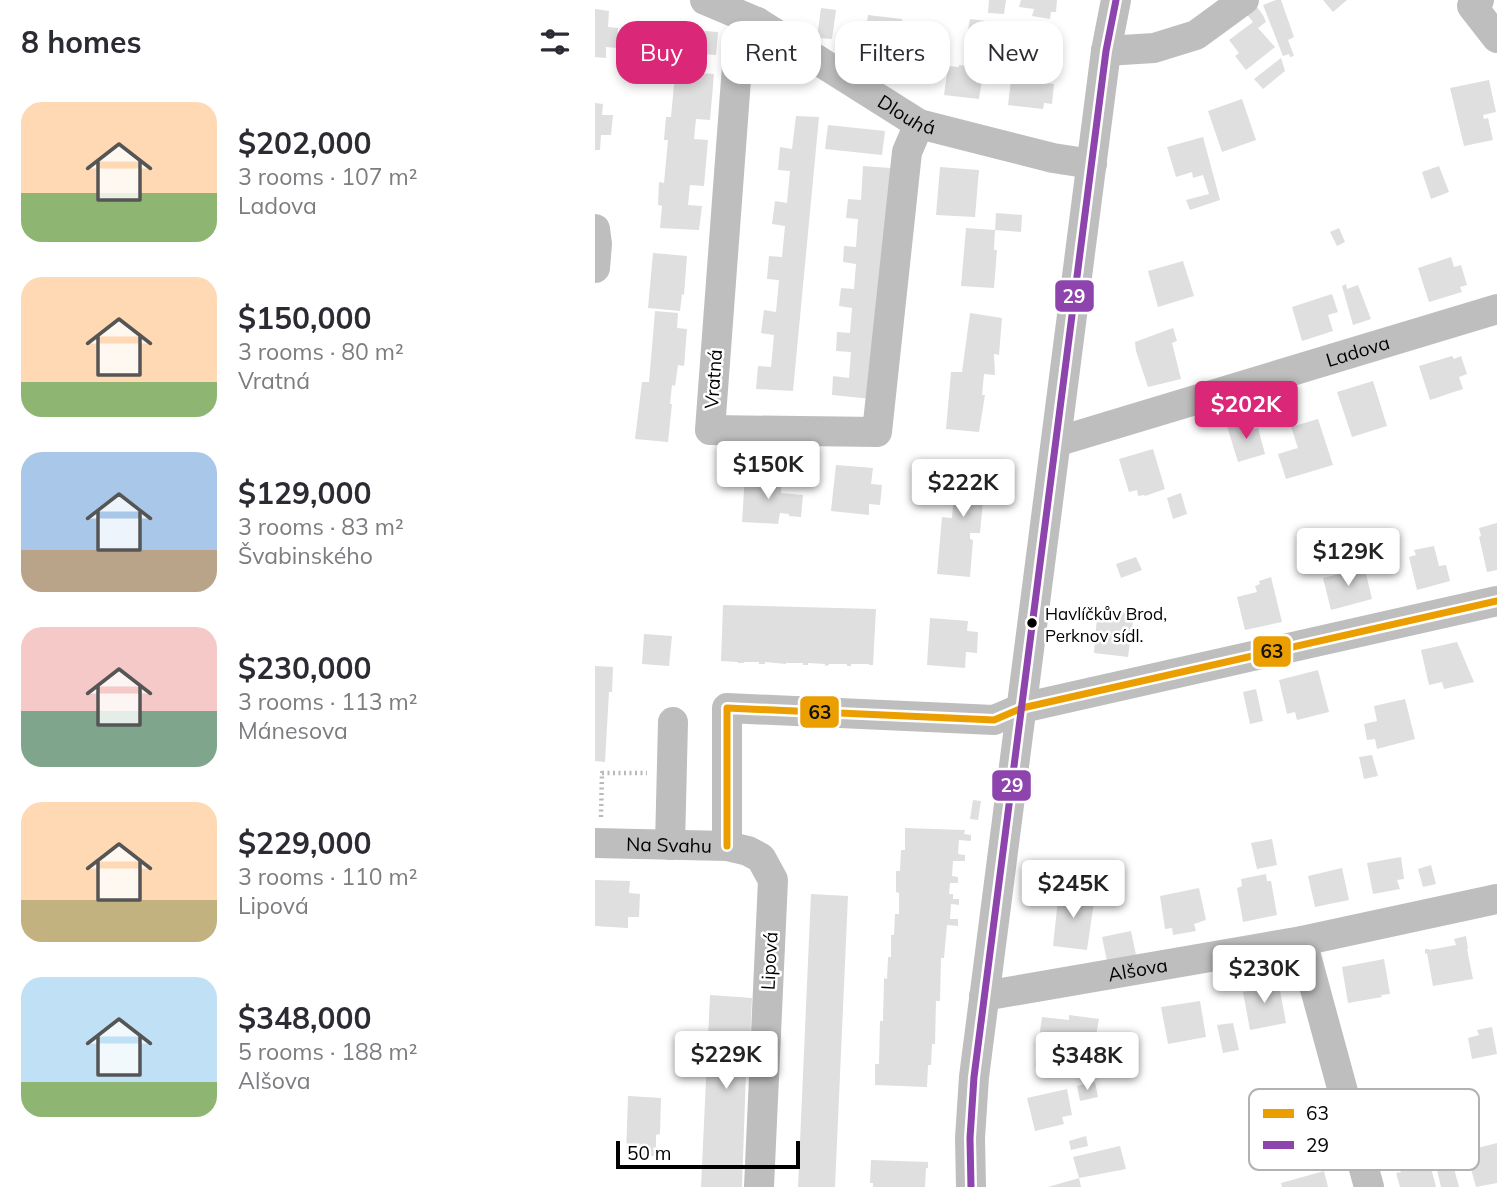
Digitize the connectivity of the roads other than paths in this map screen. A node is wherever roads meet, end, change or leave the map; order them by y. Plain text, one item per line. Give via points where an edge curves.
1 (705, 0) edge
2 (1116, 0) edge
3 (1244, 0) edge
4 (1479, 0) edge
5 (755, 21) edge
6 (1497, 38) edge
7 (1106, 51) junction
8 (821, 62) edge
9 (736, 84) edge
10 (919, 124) junction
11 (1092, 164) junction
12 (595, 229) edge
13 (595, 268) edge
14 (1497, 309) edge
15 (1056, 442) junction
16 (1497, 601) edge
17 (1022, 708) junction
18 (673, 722) dead end
19 (598, 843) edge
20 (670, 845) junction
21 (727, 846) junction
22 (1497, 899) edge
23 (1302, 941) junction
24 (985, 996) junction
25 (1342, 1089) edge
26 (1364, 1170) edge
27 (759, 1187) edge
28 (971, 1187) edge
29 (1369, 1187) edge

1 - 5 street, Dlouhá
2 - 7 street
3 - 7 street via 1196,35 1154,48
4 - 6 street via 1472,6
7 - 11 street
8 - 10 street, Dlouhá
9 - 10 street, Vratná via 710,429 877,432 907,152
10 - 11 street, Dlouhá
11 - 15 street
12 - 13 street
14 - 15 street, Ladova
15 - 17 street
16 - 17 street
17 - 21 street, Na Svahu via 994,720 727,708
17 - 24 street
18 - 20 street
19 - 20 street, Na Svahu
20 - 21 street, Na Svahu
21 - 27 street, Lipová via 761,858 773,880
22 - 23 street, Alšova
23 - 24 street, Alšova
23 - 25 street
24 - 28 street via 971,1114
26 - 29 street

